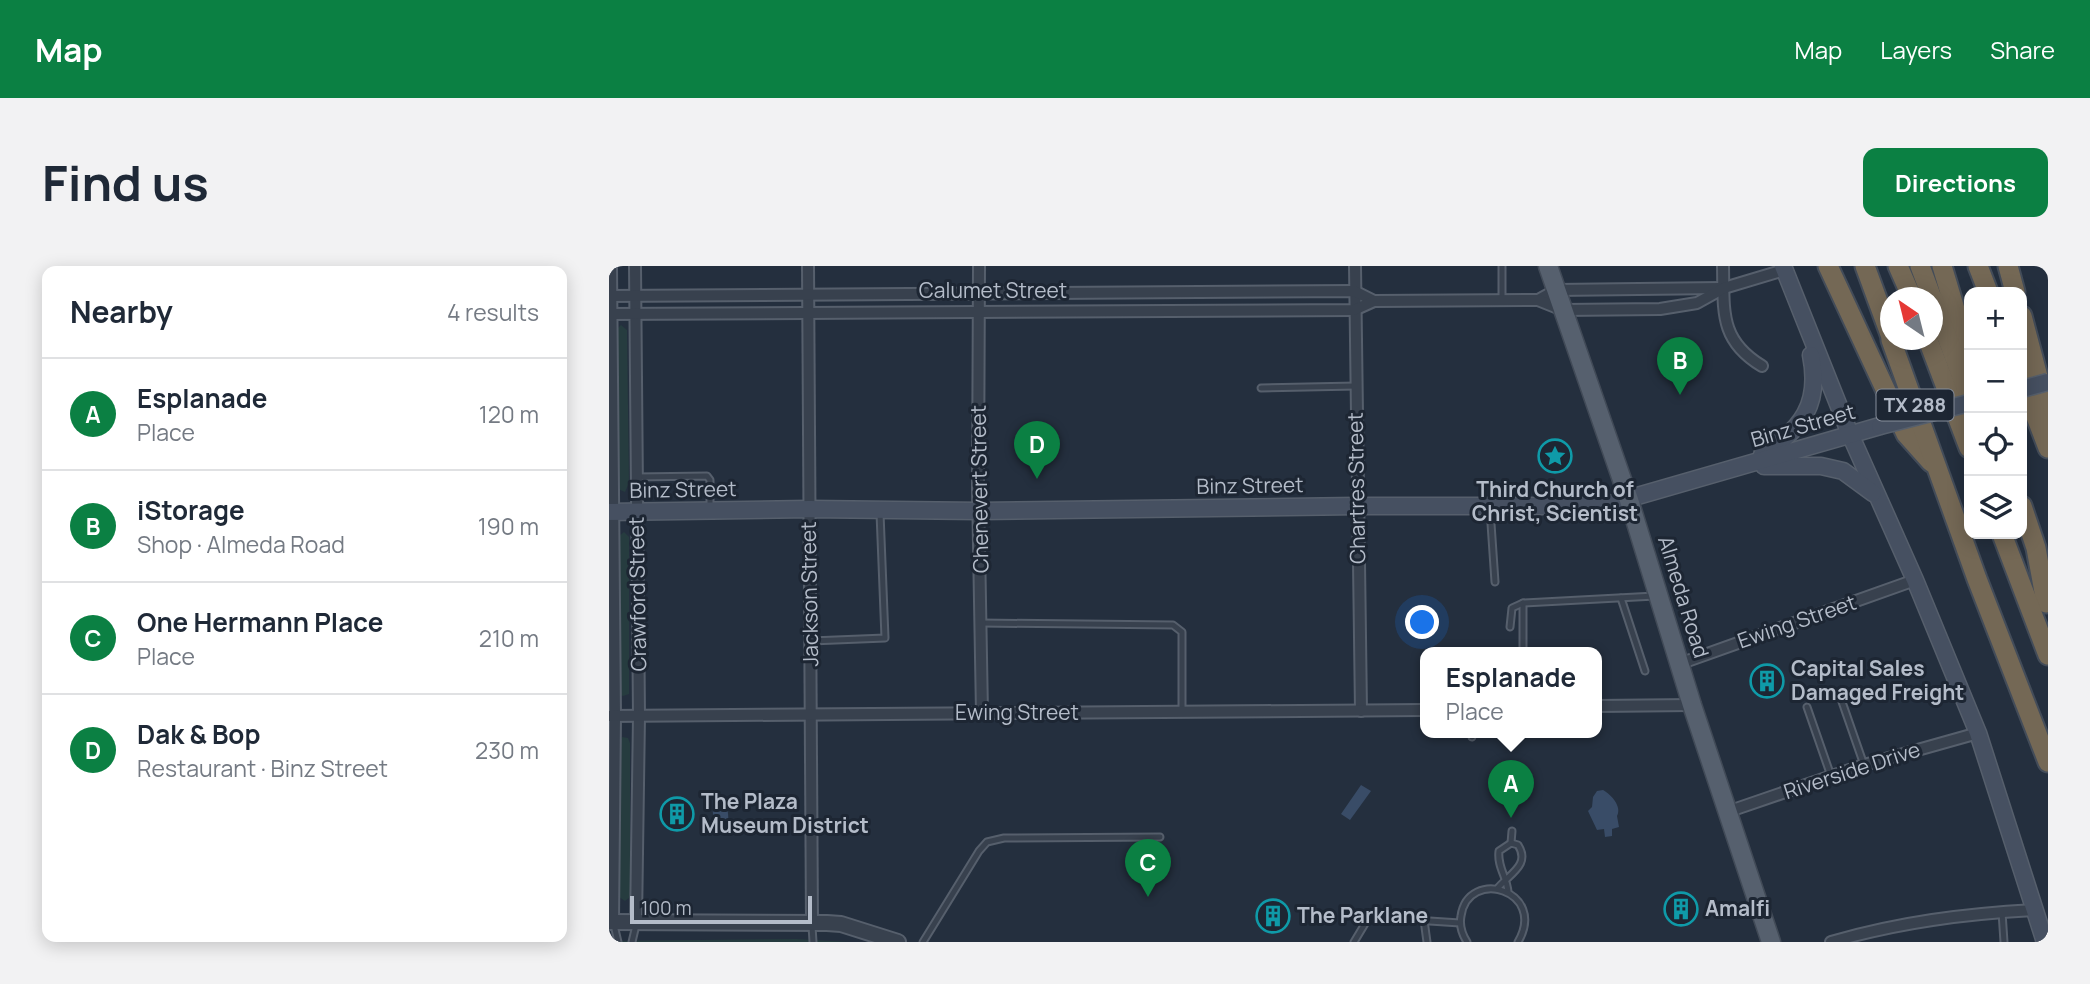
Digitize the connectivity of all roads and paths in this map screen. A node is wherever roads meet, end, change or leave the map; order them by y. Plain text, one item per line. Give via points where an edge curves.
1 (611, 266) edge
2 (635, 266) edge
3 (808, 266) edge
4 (979, 266) edge
5 (1355, 266) edge
6 (1503, 266) edge
7 (1548, 266) edge
8 (1723, 266) edge
9 (1828, 266) edge
10 (1865, 266) edge
11 (1898, 266) edge
12 (1920, 266) edge
13 (1942, 266) edge
14 (1978, 266) edge
15 (2008, 266) edge
16 (1783, 268) edge
17 (1907, 287) edge
18 (1928, 287) edge
19 (1986, 287) edge
20 (2014, 287) edge
21 (1724, 288) junction
22 (1556, 290) junction
23 (1354, 291) junction
24 (979, 293) junction
25 (808, 294) junction
26 (636, 295) junction
27 (610, 296) edge
28 (1502, 300) junction
29 (1538, 300) junction
30 (1374, 301) junction
31 (1880, 308) edge
32 (1354, 310) junction
33 (1563, 310) junction
34 (979, 312) junction
35 (809, 313) junction
36 (610, 314) edge
37 (636, 314) junction
38 (1806, 325) junction
39 (1943, 327) edge
40 (2027, 335) edge
41 (1895, 350) edge
42 (1932, 350) edge
43 (1967, 350) edge
44 (1762, 366) dead end
45 (2048, 383) edge
46 (1964, 384) edge
47 (1356, 386) junction
48 (1261, 388) dead end
49 (2027, 388) edge
50 (2027, 393) edge
51 (1964, 404) edge
52 (2048, 415) edge
53 (1850, 434) junction
54 (1964, 435) edge
55 (2048, 448) edge
56 (1744, 465) junction
57 (1938, 471) junction
58 (636, 477) junction
59 (1629, 499) junction
60 (1878, 499) junction
61 (1357, 506) junction
62 (1490, 506) junction
63 (809, 509) junction
64 (711, 510) junction
65 (880, 510) junction
66 (637, 511) junction
67 (980, 511) junction
68 (610, 512) edge
69 (2027, 521) edge
70 (2004, 539) edge
71 (2022, 539) edge
72 (1915, 580) junction
73 (1495, 582) dead end
74 (1658, 596) junction
75 (1621, 598) junction
76 (1523, 603) junction
77 (2047, 606) edge
78 (981, 623) junction
79 (1510, 628) dead end
80 (811, 641) junction
81 (1523, 647) edge
82 (2048, 655) edge
83 (1679, 664) junction
84 (1645, 671) dead end
85 (1840, 696) dead end
86 (1692, 705) junction
87 (1602, 706) edge
88 (1807, 707) dead end
89 (1420, 710) edge
90 (1361, 711) junction
91 (1182, 712) junction
92 (982, 713) junction
93 (811, 715) junction
94 (612, 716) edge
95 (639, 716) junction
96 (1978, 733) junction
97 (2048, 762) edge
98 (1864, 765) junction
99 (612, 772) edge
100 (1831, 776) junction
101 (1727, 812) junction
102 (1512, 831) dead end
103 (1160, 837) dead end
104 (1511, 843) junction
105 (1506, 877) junction
106 (1497, 889) junction
107 (1508, 892) junction
108 (2035, 910) junction
109 (2002, 912) junction
110 (1424, 920) junction
111 (611, 922) edge
112 (636, 922) junction
113 (1460, 922) junction
114 (812, 923) junction
115 (618, 942) edge
116 (632, 942) edge
117 (813, 942) edge
118 (898, 942) edge
119 (923, 942) edge
120 (1354, 942) edge
121 (1427, 942) edge
122 (1467, 942) edge
123 (1518, 942) edge
124 (1771, 942) edge
125 (1831, 942) edge
126 (2004, 942) edge
127 (2045, 942) edge

1 - 27 street, Crawford Street
2 - 26 street, Crawford Street
3 - 25 street, Jackson Street
4 - 24 street, Chenevert Street
5 - 23 street, Chartres Street
6 - 28 lane
7 - 22 main road, Almeda Road
8 - 21 street
9 - 57 highway via 1906,435
10 - 31 highway, TX 288
11 - 17 highway
12 - 18 highway
13 - 43 highway
14 - 19 highway
15 - 20 highway
16 - 21 street
16 - 38 main road
21 - 22 street
21 - 33 street via 1697,303 1660,309
21 - 44 street via 1730,335 1737,347
22 - 29 street, Calumet Street
22 - 33 main road, Almeda Road
23 - 24 street, Calumet Street
23 - 30 street, Calumet Street
23 - 32 street, Chartres Street
24 - 25 street, Calumet Street
24 - 34 street, Chenevert Street
25 - 26 street, Calumet Street
25 - 35 street, Jackson Street
26 - 27 street, Calumet Street
26 - 37 street, Crawford Street
27 - 36 street, Crawford Street
28 - 29 street, Calumet Street
28 - 30 street, Calumet Street
29 - 33 street, Calumet Street
30 - 32 street, Calumet Street
32 - 34 street, Calumet Street
32 - 47 street, Chartres Street
33 - 59 main road, Almeda Road
34 - 35 street, Calumet Street
34 - 67 street, Chenevert Street
35 - 37 street, Calumet Street
35 - 63 street, Jackson Street
36 - 37 street, Calumet Street
36 - 68 street, Crawford Street
37 - 58 street, Crawford Street
38 - 53 main road
38 - 56 main road via 1814,371 1810,406 1797,428
39 - 46 highway
40 - 52 highway
41 - 57 highway, TX 288
42 - 54 highway
45 - 49 main road, bridge
47 - 48 lane
47 - 61 street, Chartres Street
50 - 55 highway
51 - 53 main road, Binz Street, bridge
53 - 56 main road, Binz Street
53 - 60 main road
56 - 59 main road, Binz Street
56 - 60 main road via 1821,466 1843,471
57 - 97 highway, TX 288
58 - 64 lane via 706,476
58 - 66 street, Crawford Street
59 - 62 main road, Binz Street via 1604,506
59 - 74 main road, Almeda Road
60 - 72 main road
61 - 62 main road, Binz Street
61 - 67 main road, Binz Street
61 - 90 street, Chartres Street
62 - 73 lane
63 - 64 main road, Binz Street
63 - 65 main road, Binz Street
63 - 80 street, Jackson Street
64 - 66 main road, Binz Street
65 - 67 main road, Binz Street
65 - 80 lane via 885,638
66 - 68 main road, Binz Street
66 - 95 street, Crawford Street
67 - 78 street, Chenevert Street
68 - 94 street, Crawford Street
69 - 77 highway
70 - 82 highway
71 - 77 highway
72 - 83 street, Ewing Street
72 - 96 main road
74 - 75 lane
74 - 83 main road, Almeda Road
75 - 76 lane
75 - 84 lane
76 - 79 lane via 1512,608
76 - 81 lane
78 - 91 lane via 1173,625 1182,632
78 - 92 street, Chenevert Street
80 - 93 street, Jackson Street
83 - 86 main road, Almeda Road
85 - 98 lane
86 - 87 street
86 - 101 main road, Almeda Road
88 - 100 lane
89 - 90 street, Ewing Street
90 - 91 street, Ewing Street
91 - 92 street, Ewing Street
92 - 93 street, Ewing Street
93 - 95 street, Ewing Street
93 - 114 street, Jackson Street
94 - 95 street, Ewing Street
94 - 99 street, Crawford Street
95 - 112 street, Crawford Street
96 - 98 street, Riverside Drive
96 - 108 main road
98 - 100 street, Riverside Drive
99 - 111 street, Crawford Street
100 - 101 street, Riverside Drive
101 - 124 main road, Almeda Road
102 - 104 lane
103 - 119 lane via 1004,838 987,842
104 - 105 lane via 1499,851 1499,866
104 - 105 lane via 1523,852 1523,860 1519,869
105 - 106 lane
105 - 107 lane
106 - 107 lane
106 - 113 lane via 1486,889 1467,901
107 - 123 lane via 1517,899 1526,920
108 - 109 street
108 - 127 main road
109 - 125 street via 1933,918
109 - 126 lane
110 - 113 lane
110 - 120 lane via 1369,917
110 - 121 lane
111 - 112 street
111 - 115 lane
112 - 114 street
112 - 116 lane
113 - 122 lane
114 - 117 lane
114 - 118 street via 841,925

